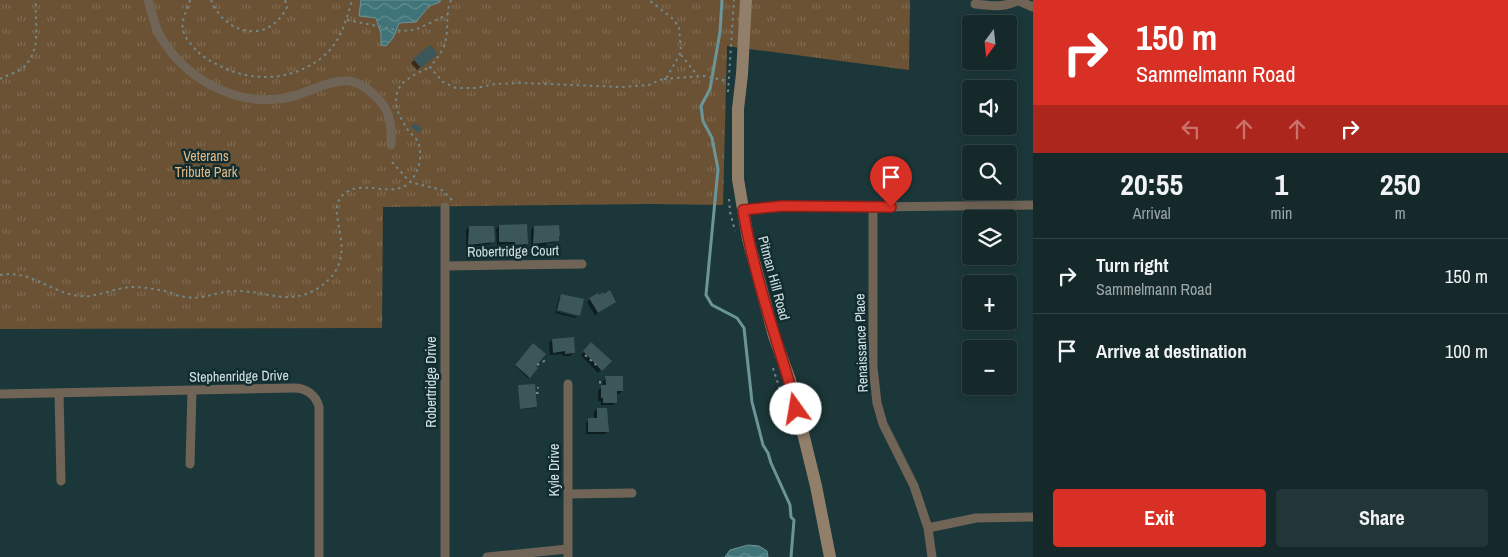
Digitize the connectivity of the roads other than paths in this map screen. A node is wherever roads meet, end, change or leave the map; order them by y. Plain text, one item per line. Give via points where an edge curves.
1 (148, 0) edge
2 (746, 0) edge
3 (1019, 0) edge
4 (975, 4) dead end
5 (1033, 7) edge
6 (391, 145) dead end
7 (1033, 205) edge
8 (445, 207) road end
9 (873, 207) junction
10 (743, 210) junction
11 (582, 264) dead end
12 (445, 266) junction
13 (568, 384) dead end
14 (192, 390) junction
15 (59, 393) junction
16 (0, 394) edge
17 (190, 464) dead end
18 (61, 481) dead end
19 (632, 493) dead end
20 (568, 494) junction
21 (1033, 516) edge
22 (928, 528) junction
23 (568, 553) edge
24 (319, 557) edge
25 (445, 557) edge
26 (487, 557) edge
27 (830, 557) edge
28 (932, 557) edge

1 - 6 street via 159,34 173,55 192,74 208,84 227,93 268,100 342,81 354,82 376,95 385,105 390,118
2 - 10 main road, Pitman Hill Road via 737,150
3 - 4 street via 996,7
3 - 5 street
7 - 9 street
8 - 12 street, Robertridge Drive
9 - 10 street via 782,206
9 - 22 street, Renaissance Place via 873,367 878,408 914,486
10 - 27 main road, Pitman Hill Road via 774,336 790,380
11 - 12 street, Robertridge Court
12 - 25 street, Robertridge Drive
13 - 20 street, Kyle Drive
14 - 15 street, Stephenridge Drive
14 - 17 street
14 - 24 street, Stephenridge Drive via 302,388 315,397 319,407
15 - 16 street, Stephenridge Drive
15 - 18 street
19 - 20 street
20 - 23 street, Kyle Drive
21 - 22 street via 976,518
22 - 28 street, Renaissance Place
23 - 26 street

